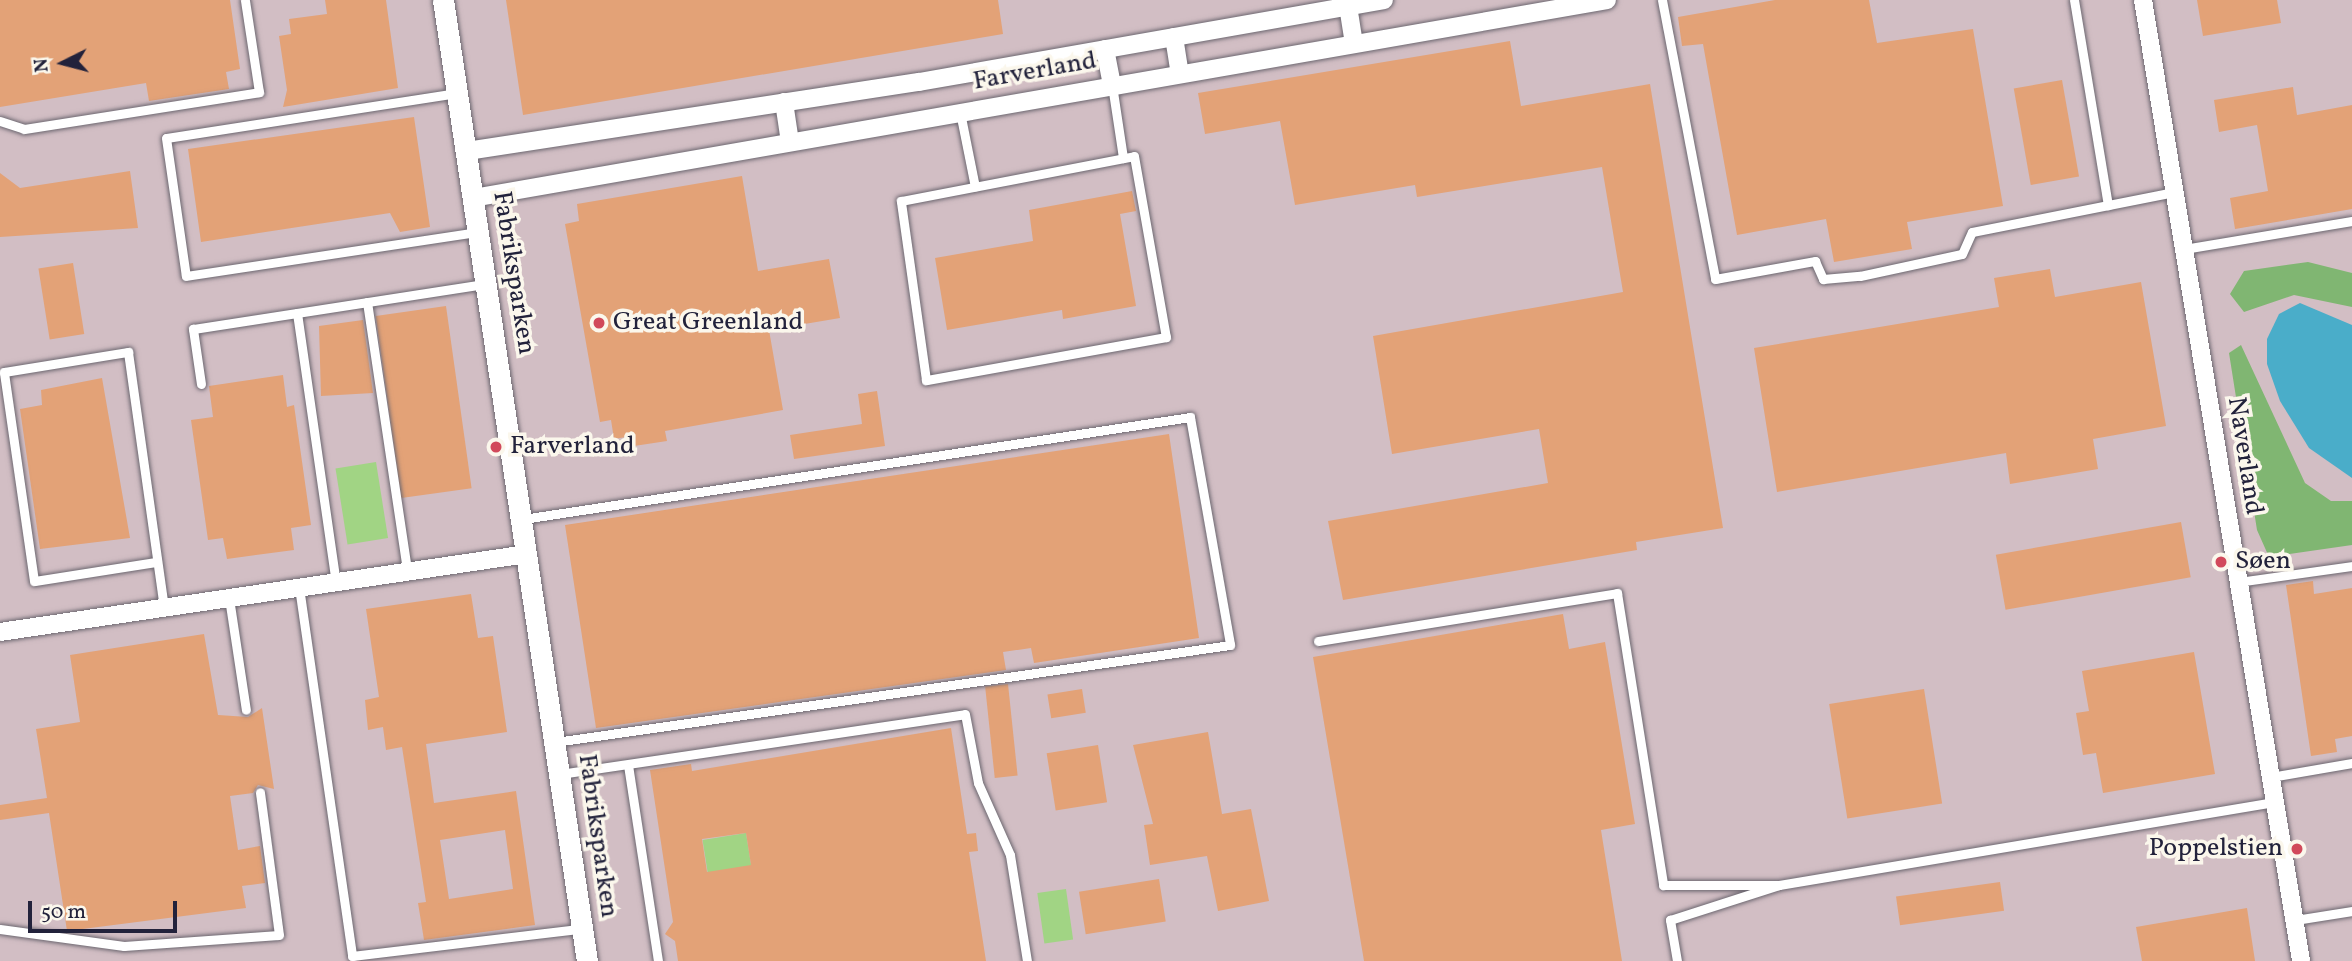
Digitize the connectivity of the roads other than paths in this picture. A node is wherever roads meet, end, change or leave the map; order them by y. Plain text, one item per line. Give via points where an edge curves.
1 (245, 0) edge
2 (443, 0) edge
3 (1384, 0) edge
4 (1607, 0) edge
5 (1662, 0) edge
6 (2074, 0) edge
7 (2143, 0) edge
8 (1348, 6) junction
9 (1174, 37) junction
10 (1354, 43) junction
11 (1105, 49) junction
12 (1180, 73) junction
13 (1112, 85) junction
14 (457, 93) junction
15 (784, 103) junction
16 (960, 112) junction
17 (0, 121) edge
18 (790, 142) junction
19 (467, 151) junction
20 (1123, 158) junction
21 (975, 187) junction
22 (2174, 192) junction
23 (474, 198) junction
24 (2108, 205) junction
25 (2352, 221) edge
26 (478, 232) junction
27 (2184, 249) junction
28 (485, 284) junction
29 (367, 302) junction
30 (297, 313) junction
31 (201, 384) dead end
32 (523, 519) junction
33 (527, 554) junction
34 (156, 562) junction
35 (2352, 566) edge
36 (407, 570) junction
37 (336, 582) junction
38 (2238, 582) junction
39 (299, 587) junction
40 (229, 598) junction
41 (164, 608) junction
42 (0, 632) edge
43 (1318, 640) dead end
44 (246, 710) dead end
45 (555, 741) junction
46 (2352, 763) edge
47 (628, 765) junction
48 (560, 774) junction
49 (2270, 777) junction
50 (260, 792) dead end
51 (2274, 802) junction
52 (1779, 885) junction
53 (2352, 911) edge
54 (2295, 920) junction
55 (0, 929) edge
56 (582, 929) junction
57 (587, 961) edge
58 (659, 961) edge
59 (1027, 961) edge
60 (1677, 961) edge
61 (2301, 961) edge

1 - 17 lane via 259,92 24,130
2 - 14 street, Fabriksparken
3 - 8 street, Farverland
4 - 10 street, Farverland
5 - 24 lane via 1715,279 1815,261 1823,279 1860,276 1962,254 1972,232
6 - 24 lane
7 - 22 street, Naverland
8 - 9 street, Farverland
8 - 10 street
9 - 11 street, Farverland
9 - 12 street
10 - 12 street, Farverland
11 - 13 street
11 - 15 street, Farverland
12 - 13 street, Farverland
13 - 16 street, Farverland
13 - 20 lane
14 - 19 street, Fabriksparken
14 - 26 lane via 166,138 186,276
15 - 18 street
15 - 19 street, Farverland
16 - 18 street, Farverland
16 - 21 lane
18 - 23 street, Farverland
19 - 23 street, Fabriksparken
20 - 21 lane
20 - 21 lane via 1134,156 1166,337 926,380 901,201
22 - 24 lane
22 - 27 street, Naverland
23 - 26 street, Fabriksparken
25 - 27 lane
26 - 28 street, Fabriksparken
27 - 38 street, Naverland
28 - 29 lane
28 - 32 street, Fabriksparken
29 - 30 lane
29 - 36 lane
30 - 31 lane via 193,329
30 - 37 lane
32 - 33 street, Fabriksparken
32 - 45 lane via 1190,417 1230,645
33 - 36 street
33 - 45 street, Fabriksparken
34 - 34 lane via 128,352 4,372 34,581
34 - 41 lane
35 - 38 lane
36 - 37 street
37 - 39 street
38 - 49 street, Naverland
39 - 40 street
39 - 56 lane via 352,956
40 - 41 street
40 - 44 lane
41 - 42 street
43 - 52 lane via 1618,593 1664,885
45 - 48 street, Fabriksparken
46 - 49 lane
47 - 48 lane
47 - 58 lane
47 - 59 lane via 965,714 978,783 1010,855
48 - 56 street, Fabriksparken
49 - 51 street, Naverland
50 - 55 lane via 279,935 124,946
51 - 52 lane
51 - 54 street, Naverland
52 - 60 lane via 1670,920
53 - 54 lane
54 - 61 street, Naverland
56 - 57 street, Fabriksparken

